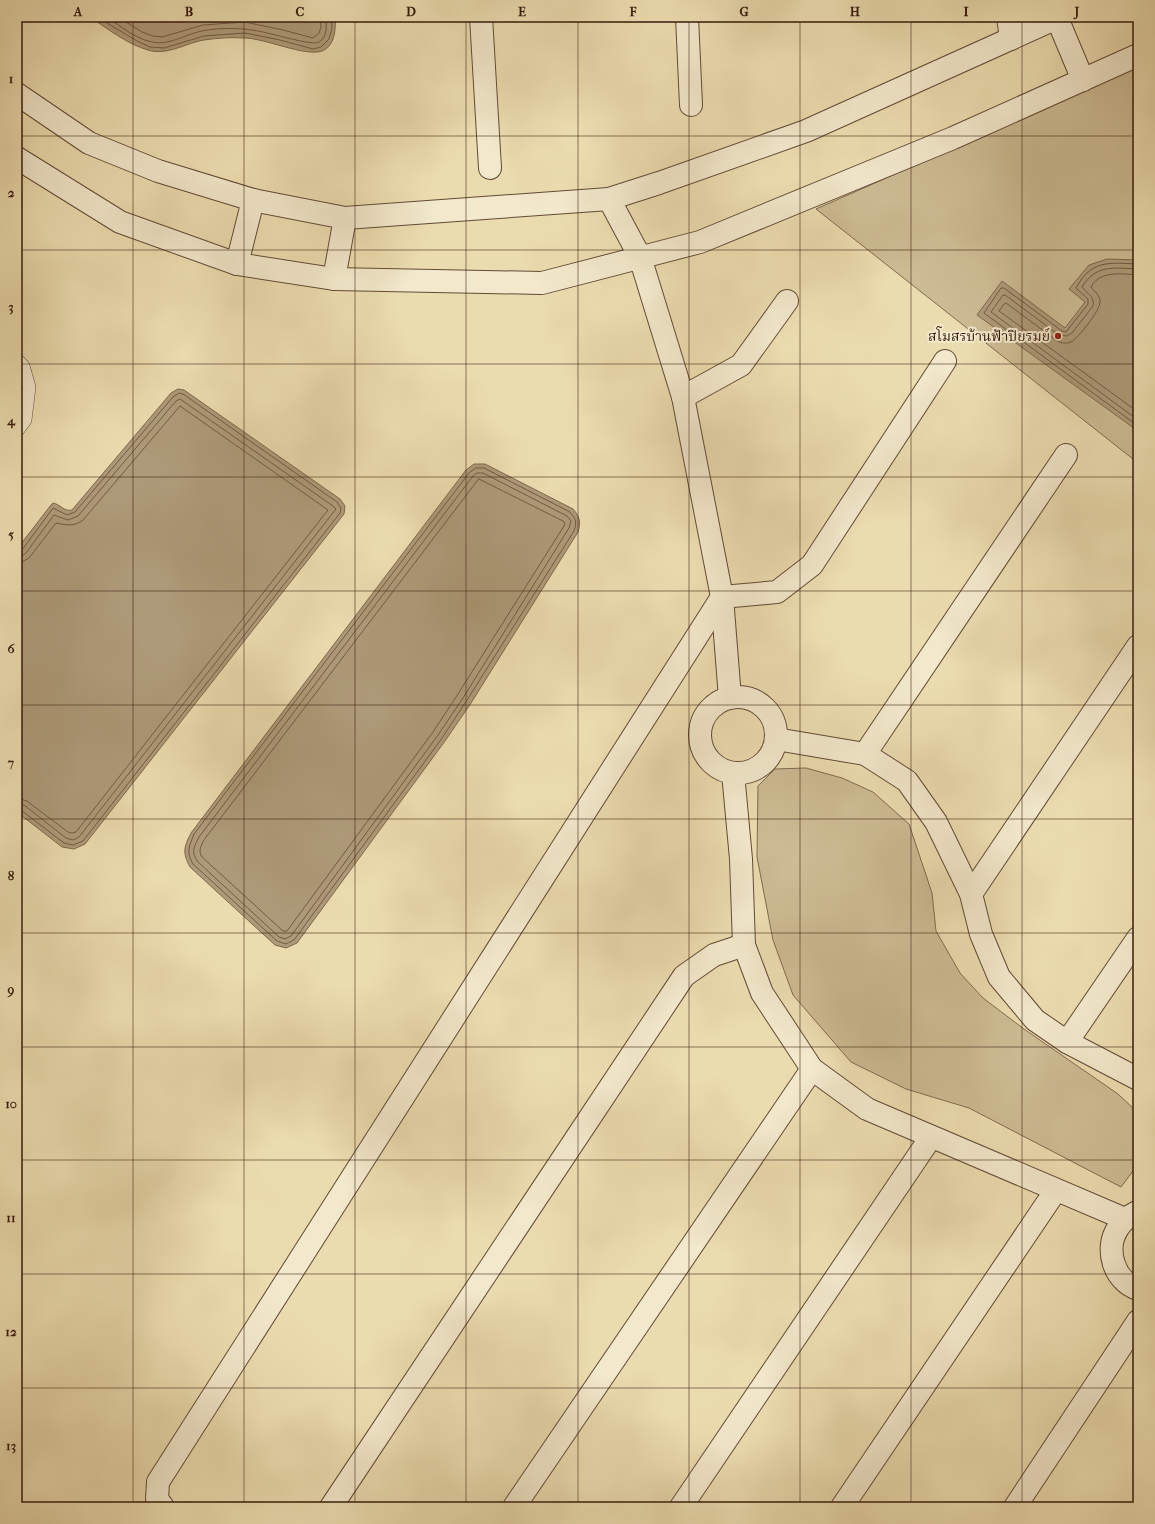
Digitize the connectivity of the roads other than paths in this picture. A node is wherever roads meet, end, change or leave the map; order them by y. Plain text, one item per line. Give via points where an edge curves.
1 (481, 17) edge
2 (687, 17) edge
3 (1008, 17) edge
4 (1050, 19) edge
5 (1011, 39) junction
6 (1138, 55) edge
7 (1083, 80) junction
8 (17, 94) edge
9 (691, 105) dead end
10 (17, 158) edge
11 (490, 168) dead end
12 (609, 199) junction
13 (253, 200) junction
14 (345, 218) junction
15 (640, 257) junction
16 (237, 264) junction
17 (334, 279) junction
18 (787, 301) dead end
19 (17, 360) edge
20 (945, 361) dead end
21 (683, 397) junction
22 (17, 431) edge
23 (1066, 455) dead end
24 (722, 597) junction
25 (1138, 646) edge
26 (730, 698) junction
27 (776, 739) junction
28 (865, 754) junction
29 (733, 773) junction
30 (971, 894) junction
31 (1138, 938) edge
32 (744, 945) junction
33 (1068, 1042) junction
34 (812, 1069) junction
35 (1138, 1079) edge
36 (931, 1137) junction
37 (1056, 1190) junction
38 (1132, 1216) edge
39 (1138, 1289) edge
40 (1138, 1321) edge
41 (163, 1507) edge
42 (332, 1507) edge
43 (514, 1507) edge
44 (681, 1507) edge
45 (842, 1507) edge
46 (1015, 1507) edge

1 - 11 street
2 - 9 street
3 - 5 street
4 - 5 street
4 - 7 street
5 - 12 street via 806,131 659,184
6 - 7 street
7 - 15 street via 953,138 707,239
8 - 13 street via 89,143 158,171
10 - 16 street via 120,222
12 - 14 street
12 - 15 street
13 - 14 street
13 - 16 street
14 - 17 street
15 - 17 street via 542,283
15 - 21 street
16 - 17 street
18 - 21 street via 741,365
19 - 22 lane via 23,366 29,387 25,420
20 - 24 street via 812,565 777,592
21 - 24 street
23 - 28 street
24 - 26 street
24 - 41 street via 158,1482 157,1499
25 - 30 street
26 - 27 street via 742,697 753,700 763,707 776,727
26 - 29 street via 718,702 709,710 700,732 701,745 706,757 716,767
27 - 28 street
27 - 29 street via 772,752 754,771
28 - 30 street via 907,781 936,822
29 - 32 street via 741,859
30 - 33 street via 981,934 999,977 1035,1020
31 - 33 street
32 - 34 street via 762,993
32 - 42 street via 714,955 684,976
33 - 35 street
34 - 36 street via 867,1109
34 - 43 street
36 - 37 street
36 - 44 street
37 - 38 street
37 - 45 street
38 - 39 street via 1118,1228 1111,1250 1112,1262 1117,1272 1124,1281
40 - 46 street

